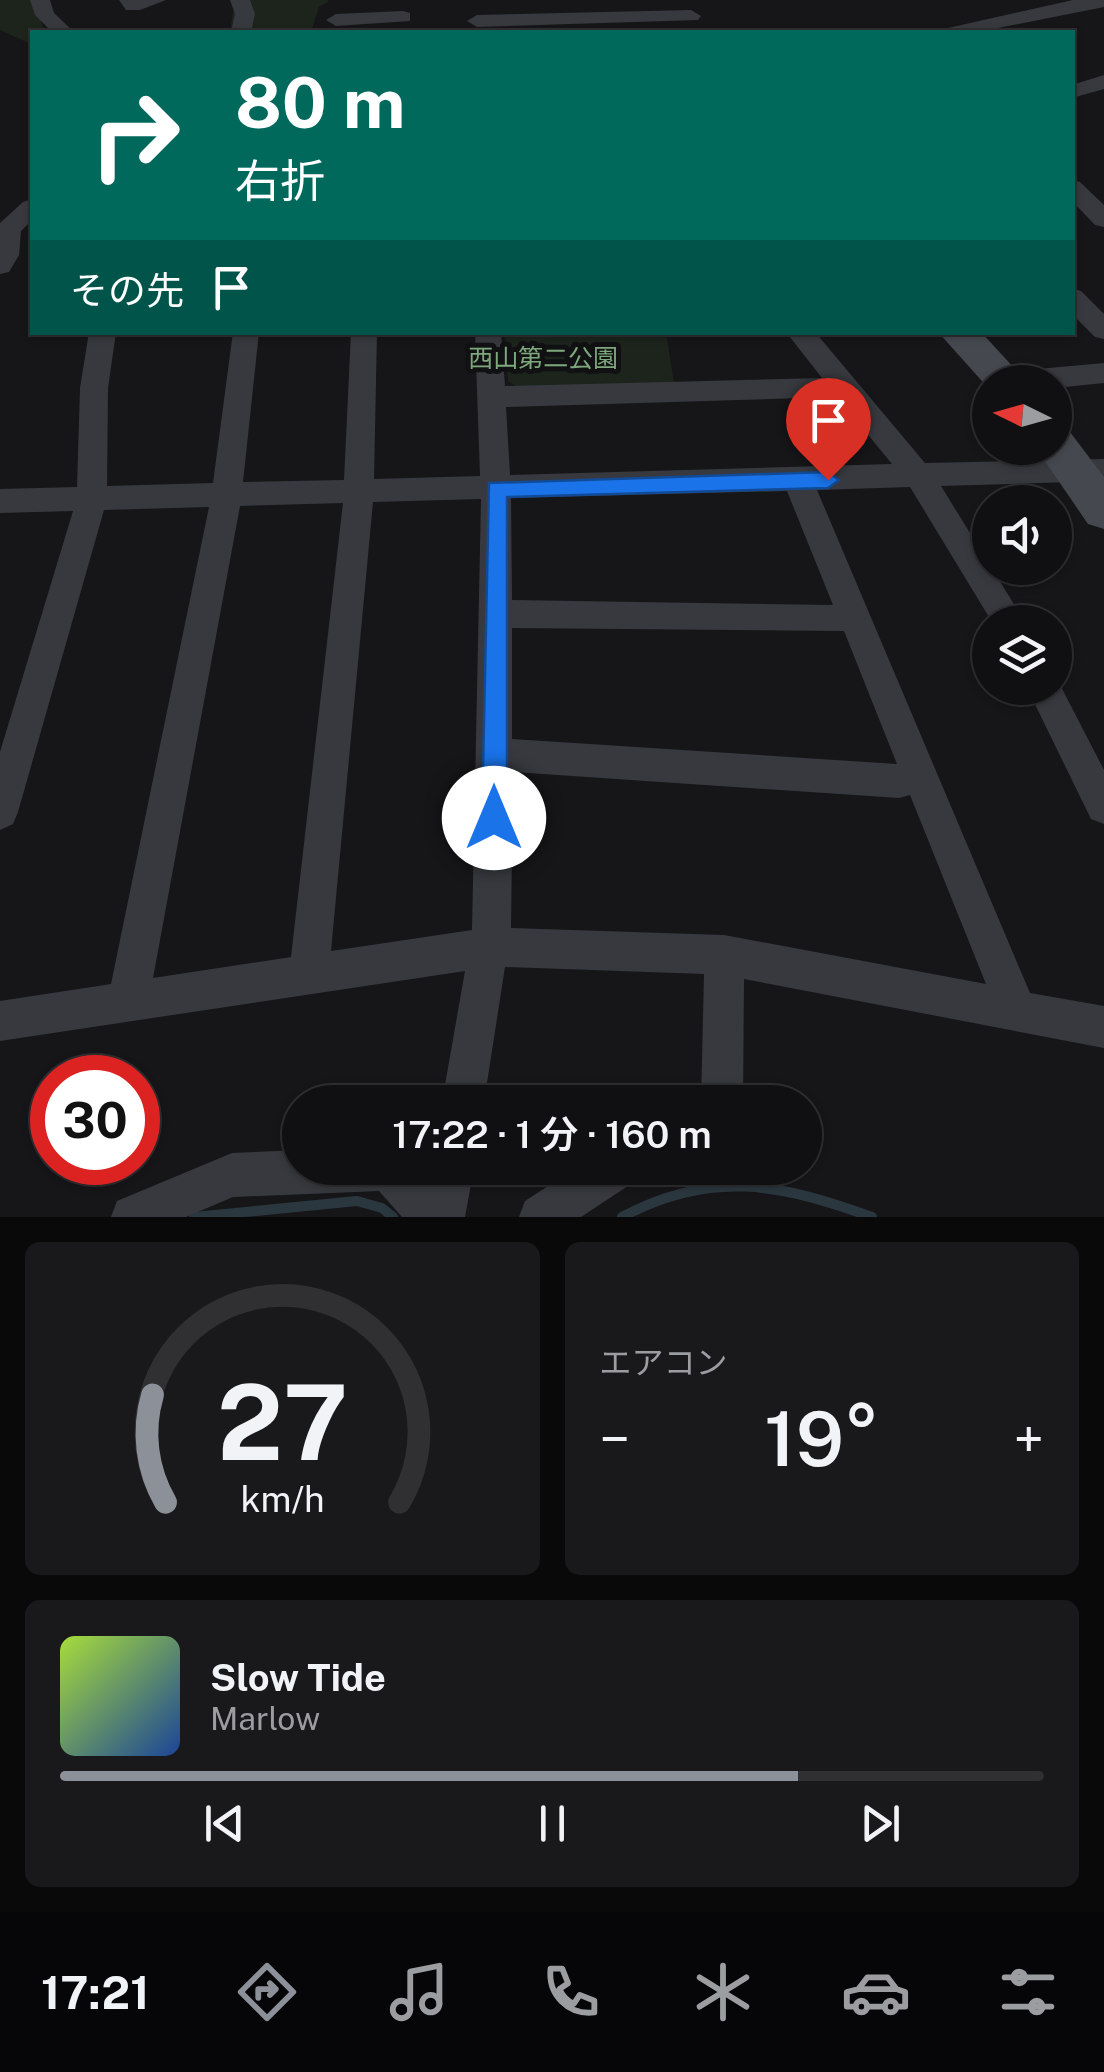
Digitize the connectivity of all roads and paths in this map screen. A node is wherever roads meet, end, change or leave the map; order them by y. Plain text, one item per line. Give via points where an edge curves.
1 (40, 0) edge
2 (128, 0) edge
3 (156, 0) edge
4 (240, 0) edge
5 (974, 0) edge
6 (1104, 2) edge
7 (691, 16) edge
8 (402, 17) dead end
9 (336, 18) edge
10 (477, 21) dead end
11 (986, 24) junction
12 (526, 26) edge
13 (62, 30) edge
14 (241, 30) edge
15 (963, 30) edge
16 (1103, 83) edge
17 (1075, 91) edge
18 (1075, 190) edge
19 (30, 209) edge
20 (1104, 219) edge
21 (0, 266) edge
22 (1075, 301) edge
23 (1104, 330) edge
24 (102, 335) edge
25 (246, 335) edge
26 (364, 335) edge
27 (488, 335) edge
28 (802, 335) edge
29 (960, 335) edge
30 (990, 365) edge
31 (1104, 373) edge
32 (1072, 376) edge
33 (845, 385) junction
34 (492, 397) junction
35 (1078, 461) edge
36 (920, 478) junction
37 (798, 480) junction
38 (496, 489) junction
39 (360, 493) junction
40 (227, 494) junction
41 (92, 498) junction
42 (0, 500) edge
43 (1104, 511) edge
44 (998, 605) edge
45 (495, 614) junction
46 (853, 616) junction
47 (1053, 705) edge
48 (495, 754) junction
49 (919, 776) junction
50 (1104, 807) edge
51 (0, 812) edge
52 (491, 948) junction
53 (724, 955) junction
54 (309, 976) junction
55 (128, 1001) junction
56 (1016, 1008) junction
57 (0, 1021) edge
58 (1104, 1028) edge
59 (466, 1085) edge
60 (722, 1085) edge
61 (449, 1185) edge
62 (589, 1185) edge
63 (132, 1217) edge
64 (432, 1217) edge
65 (443, 1217) edge
66 (541, 1217) edge

1 - 13 street
2 - 3 street via 133,6
4 - 14 street
5 - 11 street
6 - 11 street via 1068,17
7 - 12 street
8 - 9 street
10 - 12 street
11 - 15 street
16 - 17 street
18 - 20 street
19 - 21 street via 9,228
22 - 23 street
24 - 41 street
25 - 40 street
26 - 39 street
27 - 34 street
28 - 33 street
29 - 30 street
31 - 32 street
33 - 34 street
33 - 36 street
34 - 38 street
35 - 36 street
35 - 43 street
36 - 37 street
36 - 44 street
37 - 38 street
37 - 46 street
38 - 39 street
38 - 45 street
39 - 40 street
39 - 54 street
40 - 41 street
40 - 55 street
41 - 42 street
41 - 51 street
45 - 46 street
45 - 48 street
46 - 49 street
47 - 50 street
48 - 49 street via 899,781
48 - 52 street
49 - 56 street
52 - 53 street
52 - 54 street
52 - 59 street
53 - 56 street
53 - 60 street
54 - 55 street
55 - 57 street
56 - 58 street
61 - 65 street
62 - 66 street
63 - 64 street via 232,1175 388,1169

